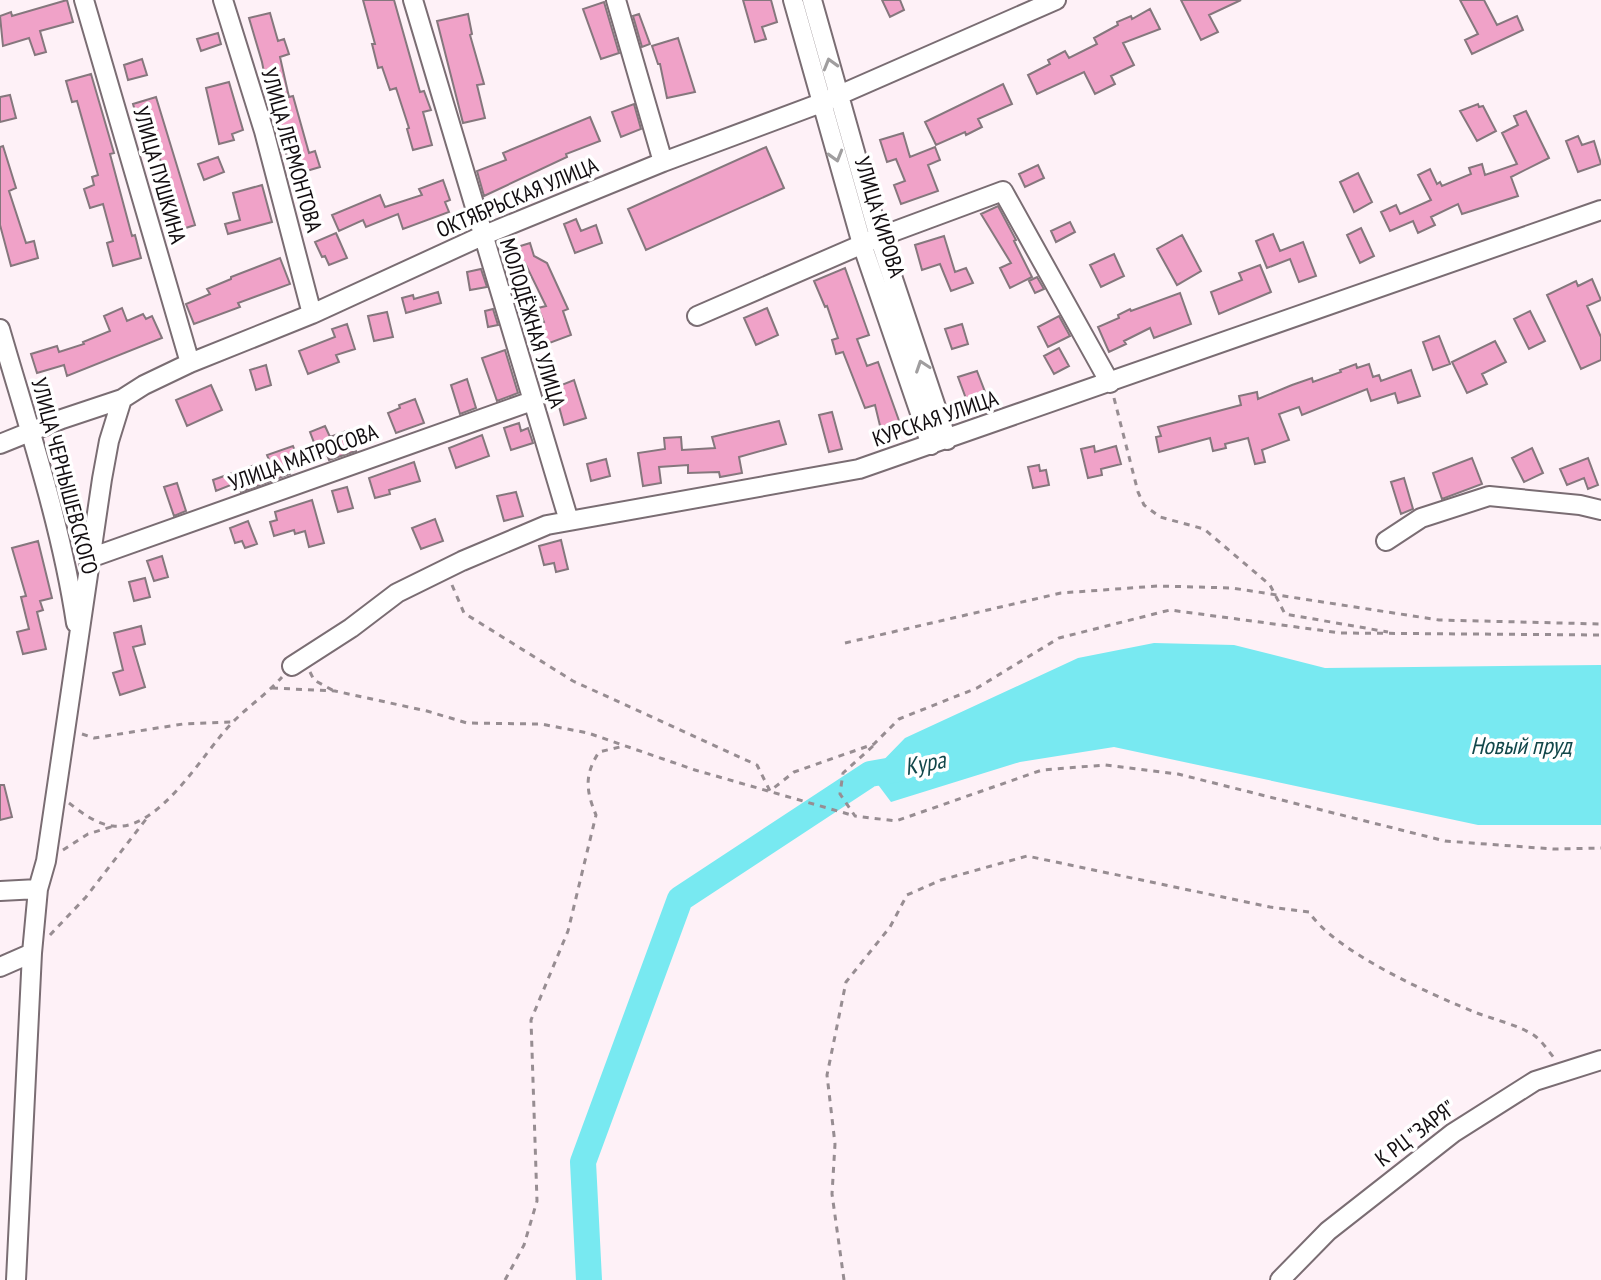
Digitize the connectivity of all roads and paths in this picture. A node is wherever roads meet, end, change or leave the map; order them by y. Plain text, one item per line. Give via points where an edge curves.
1 (84, 0) edge
2 (223, 0) edge
3 (413, 0) edge
4 (616, 0) edge
5 (793, 0) edge
6 (812, 0) edge
7 (1056, 0) edge
8 (830, 99) junction
9 (663, 162) junction
10 (1601, 210) edge
11 (482, 236) junction
12 (870, 240) junction
13 (312, 314) junction
14 (697, 316) dead end
15 (0, 329) edge
16 (190, 363) junction
17 (1110, 383) junction
18 (122, 399) junction
19 (532, 401) junction
20 (29, 431) junction
21 (939, 443) junction
22 (0, 444) edge
23 (1601, 510) edge
24 (569, 521) junction
25 (1386, 541) dead end
26 (90, 558) junction
27 (450, 567) junction
28 (1274, 594) junction
29 (1601, 624) edge
30 (1398, 634) junction
31 (1601, 635) edge
32 (78, 637) junction
33 (845, 643) dead end
34 (313, 652) junction
35 (292, 666) joint
36 (272, 688) junction
37 (335, 691) junction
38 (232, 722) junction
39 (67, 730) junction
40 (874, 744) junction
41 (627, 746) junction
42 (770, 791) junction
43 (55, 795) junction
44 (149, 815) junction
45 (855, 816) junction
46 (114, 826) junction
47 (1601, 848) edge
48 (46, 861) junction
49 (38, 889) junction
50 (0, 891) edge
51 (32, 953) junction
52 (0, 967) edge
53 (1601, 1060) edge
54 (1565, 1071) junction
55 (16, 1280) edge
56 (505, 1280) edge
57 (844, 1280) edge
58 (1280, 1280) edge

1 - 16 street, УЛИЦА ПУШКИНА
2 - 13 street, УЛИЦА ЛЕРМОНТОВА
3 - 11 street, МОЛОДЁЖНАЯ УЛИЦА
4 - 9 street
5 - 8 street, УЛИЦА КИРОВА
8 -> 6 street, УЛИЦА КИРОВА
7 - 8 street, ОКТЯБРЬСКАЯ УЛИЦА
8 - 9 street, ОКТЯБРЬСКАЯ УЛИЦА
8 - 12 street, УЛИЦА КИРОВА
9 - 11 street, ОКТЯБРЬСКАЯ УЛИЦА
10 - 17 street, КУРСКАЯ УЛИЦА
11 - 13 street, ОКТЯБРЬСКАЯ УЛИЦА
11 - 19 street, МОЛОДЁЖНАЯ УЛИЦА
12 - 14 street
12 - 17 street via 1003,191
12 - 21 street, УЛИЦА КИРОВА
13 - 16 street, ОКТЯБРЬСКАЯ УЛИЦА
15 - 20 street, УЛИЦА ЧЕРНЫШЕВСКОГО
16 - 18 street, ОКТЯБРЬСКАЯ УЛИЦА
17 - 21 street, КУРСКАЯ УЛИЦА
17 - 28 path via 1144,505 1160,517 1204,529
18 - 20 street, ОКТЯБРЬСКАЯ УЛИЦА
18 - 26 street via 109,441
19 - 24 street, МОЛОДЁЖНАЯ УЛИЦА
19 - 26 street, УЛИЦА МАТРОСОВА
20 - 22 street, ОКТЯБРЬСКАЯ УЛИЦА
20 - 32 street, УЛИЦА ЧЕРНЫШЕВСКОГО via 71,589
21 - 24 street, КУРСКАЯ УЛИЦА via 859,469
23 - 25 street via 1489,496 1421,518
24 - 27 street, КУРСКАЯ УЛИЦА via 547,525
26 - 32 street
27 - 34 street, КУРСКАЯ УЛИЦА via 397,593
27 - 42 path via 464,613 573,681 757,765
28 - 29 path via 1439,620
28 - 30 path via 1285,614
28 - 33 path via 1158,586 1061,593
30 - 31 path
30 - 40 path via 1341,633 1170,610 1059,638 977,688 899,719
32 - 39 street
34 - 35 street, КУРСКАЯ УЛИЦА
34 - 37 path via 309,670 314,680
35 - 36 path
36 - 37 path
36 - 38 path
37 - 41 path via 467,723 541,724
38 - 39 path via 94,738
38 - 44 path via 170,798
39 - 43 street
40 - 42 path via 794,772
40 - 45 path via 843,773 840,794
41 - 42 path
41 - 56 path via 599,752 588,768 596,815 568,931 531,1020 537,1201 524,1245
42 - 45 path
43 - 46 path via 92,819
43 - 48 street
44 - 46 path
44 - 51 path via 86,897
45 - 47 path via 896,821 1042,770 1105,765 1178,774 1445,841
46 - 48 path via 88,834
48 - 49 street
49 - 50 street
49 - 51 street
51 - 52 street
51 - 55 street
53 - 54 street, К РЦ "ЗАРЯ"
54 - 57 path via 1534,1036 1447,1001 1373,962 1333,938 1309,912 1027,856 941,880 907,895 890,927 846,982 827,1075 835,1144 832,1194
54 - 58 street, К РЦ "ЗАРЯ" via 1535,1081 1453,1133 1328,1231

